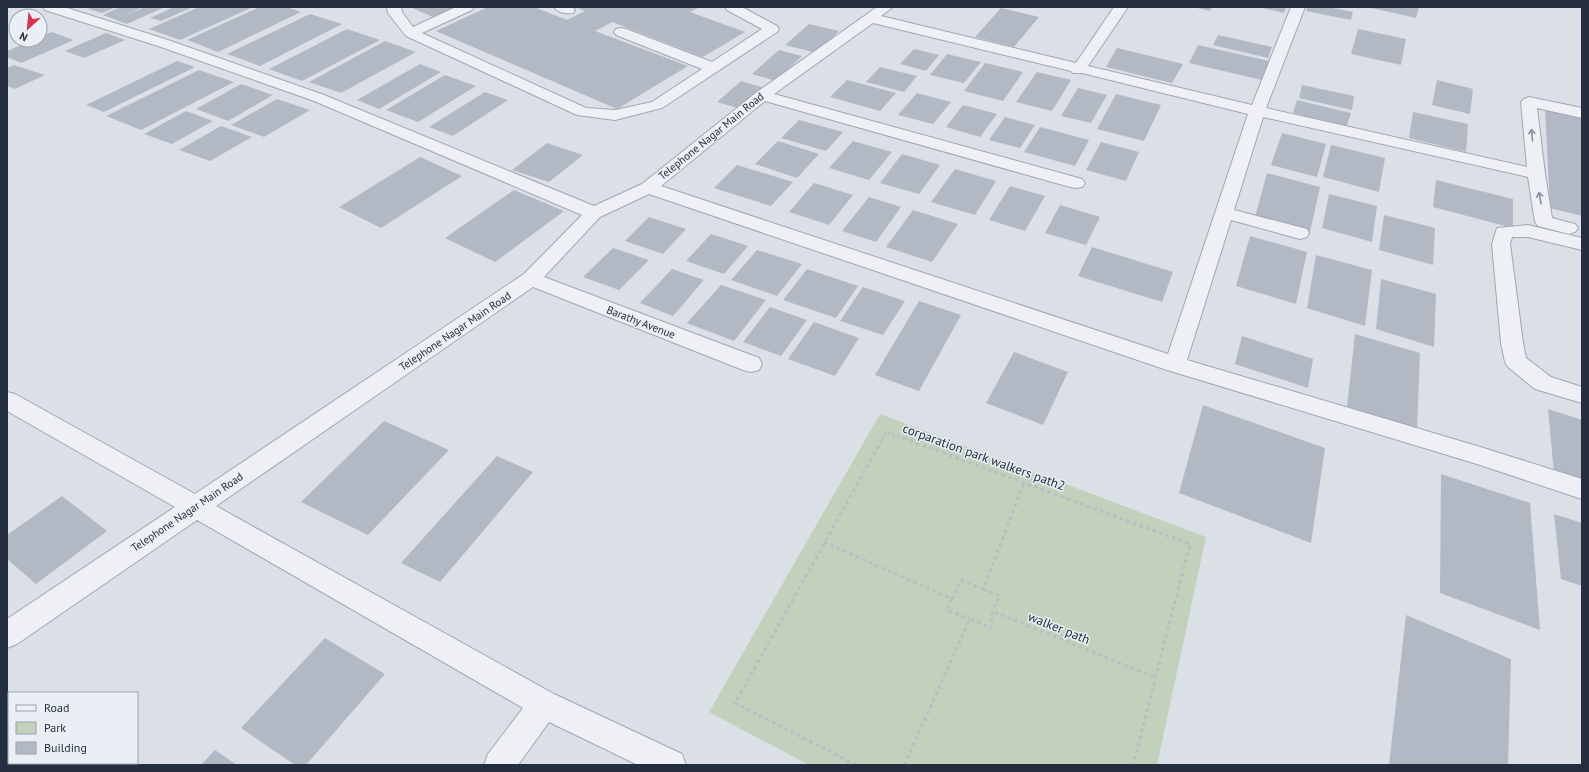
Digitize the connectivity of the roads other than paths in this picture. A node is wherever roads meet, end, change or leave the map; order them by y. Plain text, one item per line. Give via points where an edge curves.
1 (50, 7) edge
2 (394, 7) edge
3 (467, 7) edge
4 (732, 7) edge
5 (886, 7) edge
6 (1120, 7) edge
7 (1298, 7) edge
8 (870, 18) junction
9 (621, 32) dead end
10 (410, 34) junction
11 (714, 68) junction
12 (1078, 70) junction
13 (762, 95) junction
14 (1256, 111) junction
15 (1582, 113) edge
16 (1536, 174) junction
17 (1076, 183) dead end
18 (648, 188) junction
19 (594, 213) junction
20 (1224, 213) junction
21 (1582, 231) edge
22 (1300, 232) dead end
23 (1582, 244) edge
24 (531, 280) junction
25 (751, 364) dead end
26 (1175, 364) junction
27 (1582, 394) edge
28 (7, 400) edge
29 (1582, 488) edge
30 (194, 506) junction
31 (7, 635) edge
32 (544, 704) junction
33 (499, 765) edge
34 (671, 765) edge

1 - 19 street via 163,43 319,98
2 - 10 street via 395,13
3 - 10 street
4 - 11 street via 772,29
5 - 8 street, Telephone Nagar Main Road
6 - 12 street
7 - 14 street
8 - 12 street
8 - 13 street, Telephone Nagar Main Road
9 - 11 street
10 - 11 street via 582,112 615,115 657,105
12 - 14 street
13 - 17 street
13 - 18 street, Telephone Nagar Main Road
14 - 16 street
14 - 20 street
16 -> 15 street via 1529,102
21 -> 16 street via 1544,222
18 - 19 street, Telephone Nagar Main Road
18 - 26 street
19 - 24 street, Telephone Nagar Main Road
20 - 22 street
20 - 26 street
23 - 27 street via 1528,231 1504,232 1501,244 1516,362 1543,383
24 - 25 street, Barathy Avenue
24 - 30 street, Telephone Nagar Main Road
26 - 29 street
28 - 30 street
30 - 31 street, Telephone Nagar Main Road
30 - 32 street
32 - 33 street
32 - 34 street

